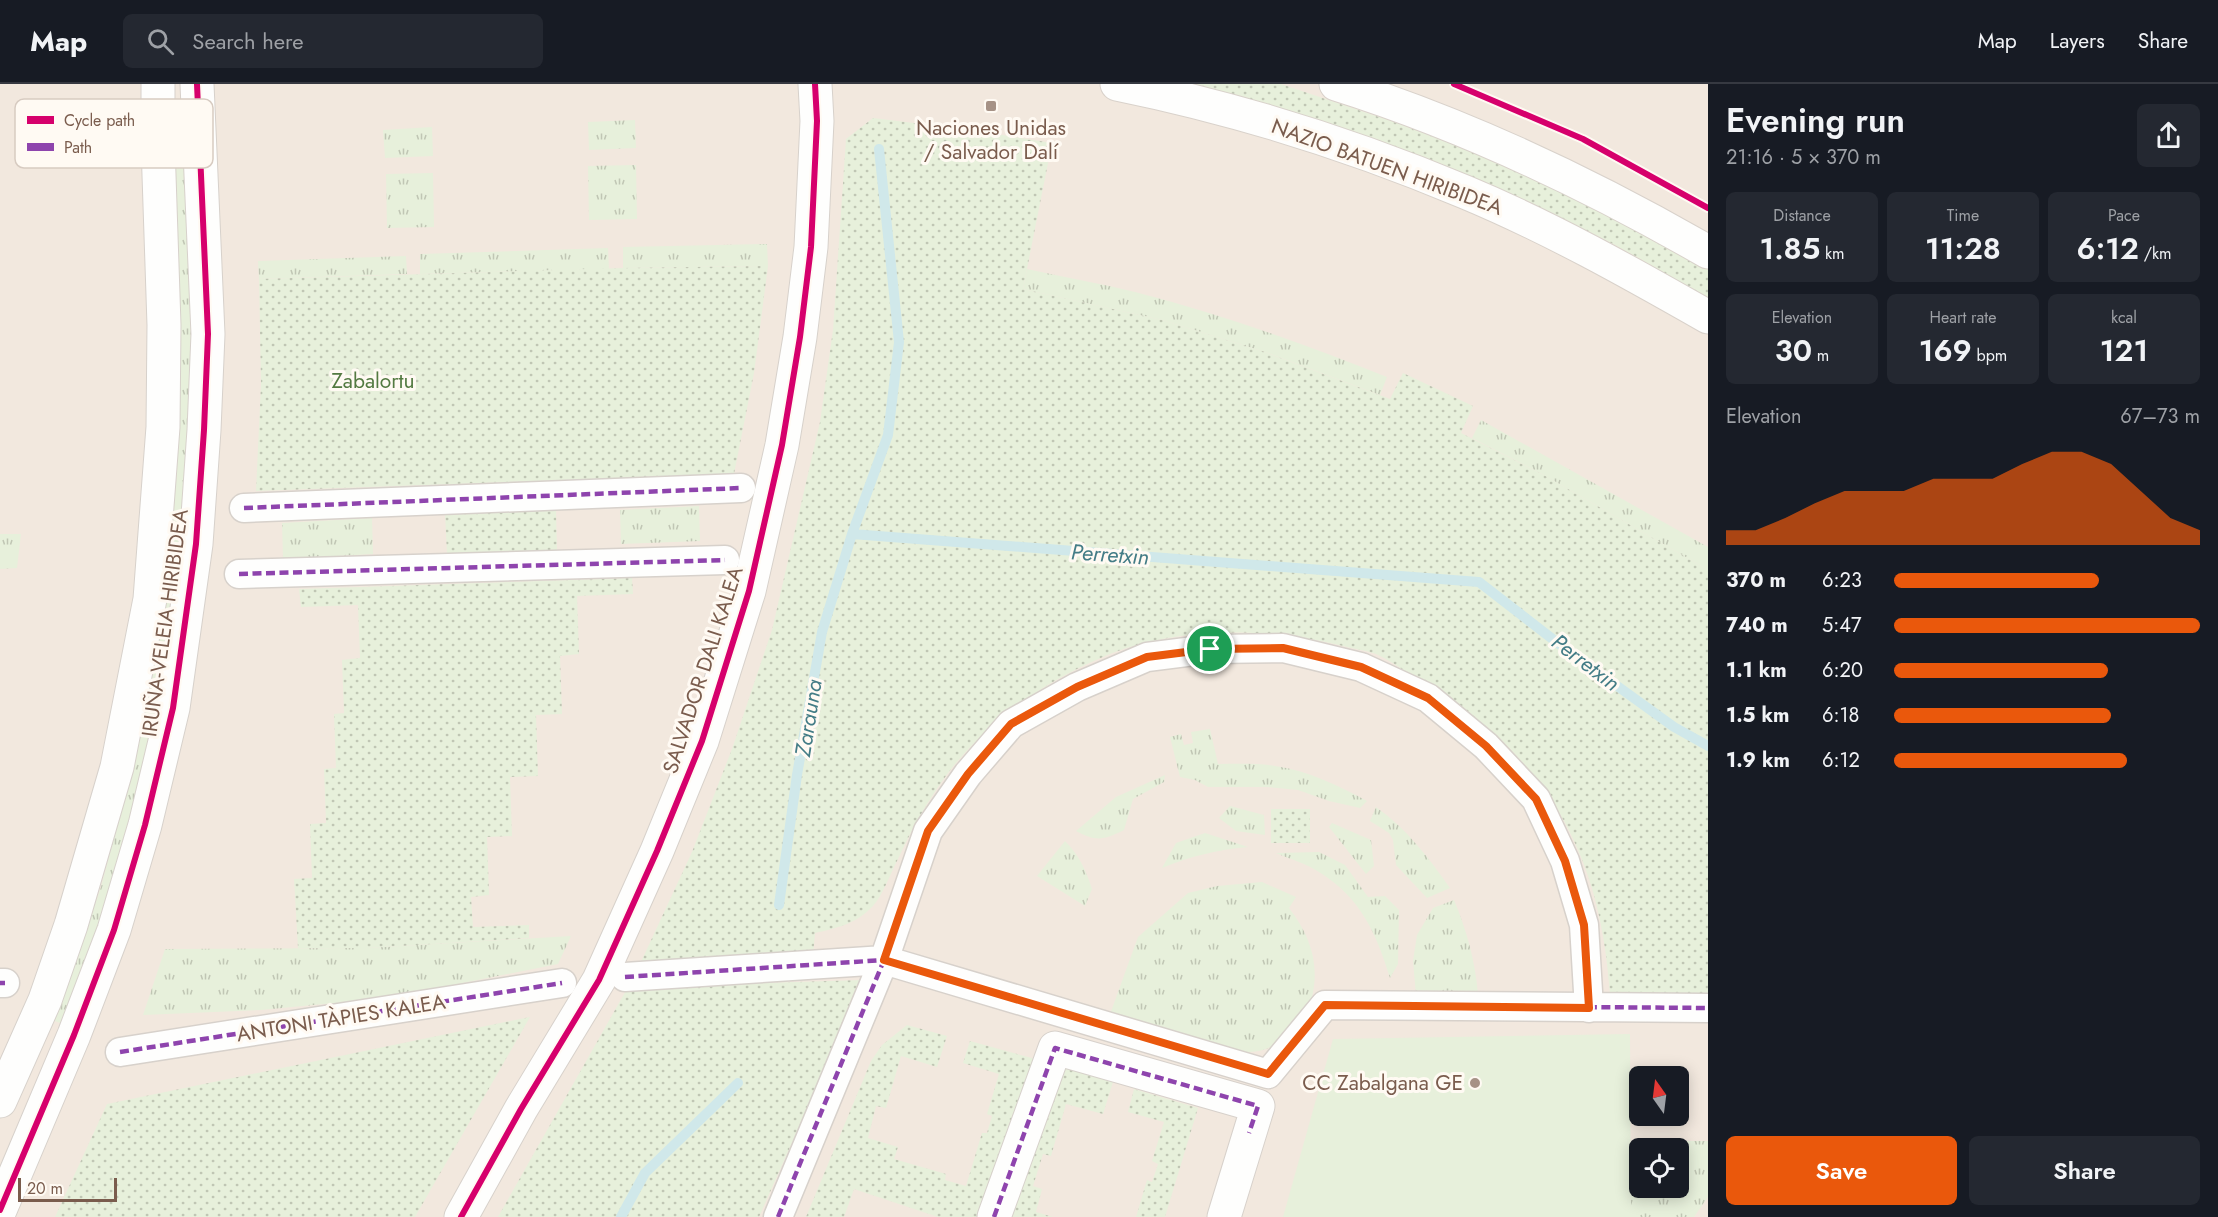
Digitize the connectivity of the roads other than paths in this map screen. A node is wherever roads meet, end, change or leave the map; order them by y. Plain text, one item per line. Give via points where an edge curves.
1 (197, 84) edge
2 (815, 84) edge
3 (1117, 84) edge
4 (1336, 84) edge
5 (198, 99) edge
6 (159, 168) edge
7 (201, 168) edge
8 (1708, 252) edge
9 (1708, 318) edge
10 (741, 488) dead end
11 (244, 508) dead end
12 (725, 560) dead end
13 (239, 574) dead end
14 (884, 960) junction
15 (625, 977) dead end
16 (562, 983) dead end
17 (1589, 1008) junction
18 (1708, 1008) edge
19 (120, 1052) dead end
20 (0, 1101) edge
21 (0, 1210) edge
22 (461, 1217) edge
23 (778, 1217) edge
24 (994, 1217) edge
25 (1224, 1217) edge

1 - 5 street, IRUÑA-VELEIA HIRIBIDEA
2 - 22 street, SALVADOR DALI KALEA via 811,247 800,337 782,445 746,602 702,741 599,980
3 - 9 street, NAZIO BATUEN HIRIBIDEA via 1272,123 1465,192 1628,271
4 - 8 street via 1470,133 1530,160 1638,212
6 - 20 street, IRUÑA-VELEIA HIRIBIDEA via 163,426 150,599 117,767 71,925 45,1000
7 - 21 street, IRUÑA-VELEIA HIRIBIDEA via 208,334 204,430 196,544 173,708 114,930
10 - 11 street
12 - 13 street
14 - 15 street
14 - 17 street via 1268,1074 1325,1005
14 - 17 street via 928,831 968,774 1011,724 1077,687 1147,657 1210,649 1283,648 1361,667 1428,698 1486,746 1536,799 1565,861 1584,925
14 - 23 street
16 - 19 street, ANTONI TÀPIES KALEA
17 - 18 street
24 - 25 street via 1055,1048 1258,1106

